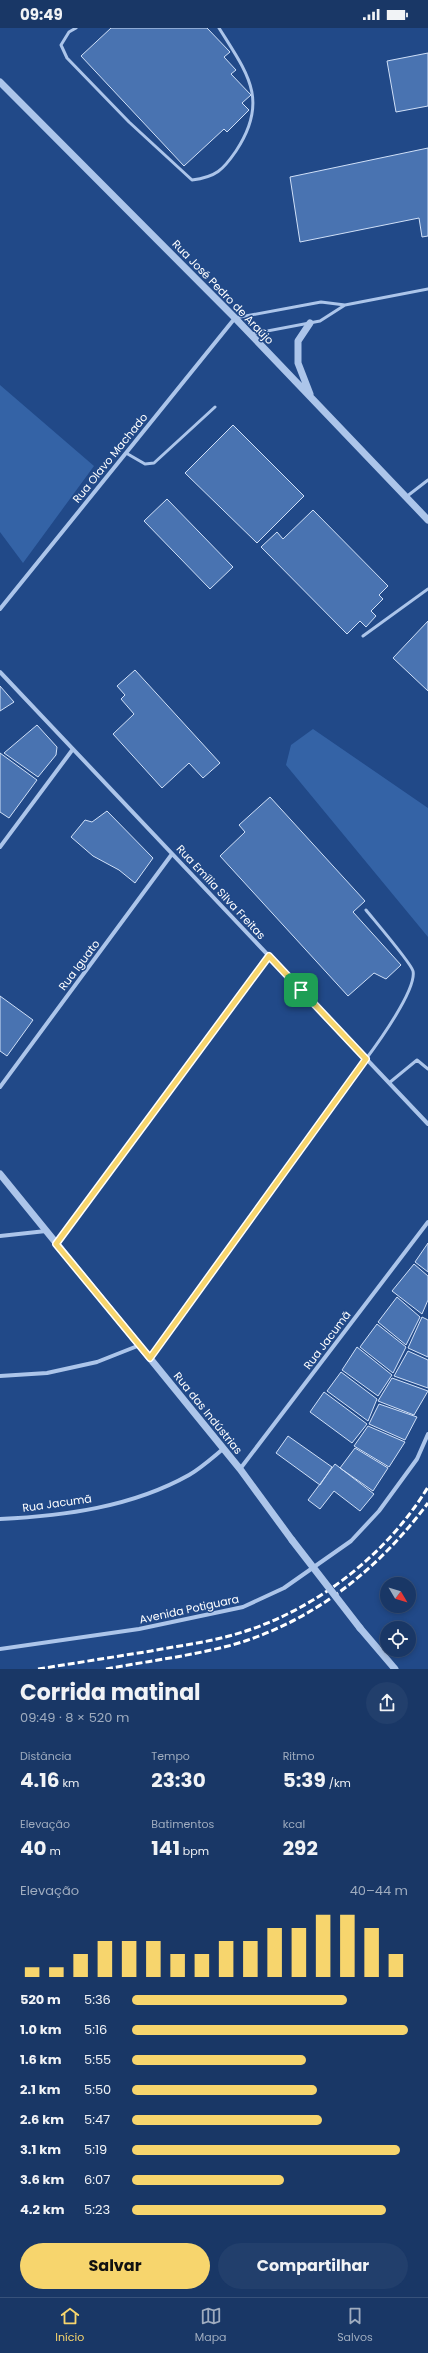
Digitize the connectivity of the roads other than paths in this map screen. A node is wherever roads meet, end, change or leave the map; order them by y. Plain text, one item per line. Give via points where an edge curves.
1 (76, 28) edge
2 (219, 28) edge
3 (0, 82) edge
4 (428, 289) edge
5 (345, 304) junction
6 (235, 318) junction
7 (310, 323) junction
8 (250, 334) junction
9 (311, 398) junction
10 (215, 407) dead end
11 (126, 453) junction
12 (428, 480) edge
13 (406, 497) junction
14 (428, 520) edge
15 (428, 589) edge
16 (0, 609) edge
17 (363, 636) dead end
18 (0, 672) edge
19 (72, 749) junction
20 (0, 847) edge
21 (172, 854) junction
22 (366, 910) dead end
23 (269, 956) junction
24 (366, 1059) junction
25 (428, 1069) edge
26 (389, 1083) junction
27 (0, 1087) edge
28 (428, 1124) edge
29 (0, 1174) edge
30 (428, 1222) edge
31 (46, 1231) junction
32 (0, 1236) edge
33 (56, 1244) junction
34 (140, 1345) junction
35 (150, 1358) junction
36 (0, 1376) edge
37 (428, 1434) edge
38 (223, 1449) junction
39 (240, 1469) junction
40 (0, 1519) edge
41 (0, 1649) edge
42 (395, 1669) edge

1 - 2 lane via 69,32 61,45 67,58 129,122 192,180 206,178 224,168 246,136 254,106 248,76
3 - 6 street, Rua José Pedro de Araújo
4 - 5 lane
5 - 6 lane via 321,302
5 - 7 lane via 320,321
6 - 8 street, Rua José Pedro de Araújo
6 - 11 street, Rua Olavo Machado
7 - 8 lane
7 - 9 street via 298,341 298,363
8 - 9 street, Rua José Pedro de Araújo
9 - 13 street, Rua José Pedro de Araújo
10 - 11 lane via 154,463 145,464
11 - 16 street, Rua Olavo Machado
12 - 13 lane
13 - 14 street, Rua José Pedro de Araújo
15 - 17 lane
18 - 19 street, Rua Emília Silva Freitas
19 - 20 street
19 - 21 street, Rua Emília Silva Freitas
21 - 23 street, Rua Emília Silva Freitas
21 - 27 street, Rua Iguato
22 - 24 lane via 413,970 414,982
23 - 24 street, Rua Emília Silva Freitas
23 - 33 street
24 - 26 street, Rua Emília Silva Freitas
24 - 35 street
25 - 26 lane via 417,1060
26 - 28 street, Rua Emília Silva Freitas
29 - 31 street, Rua das Indústrias
30 - 39 street, Rua Jacumã
31 - 32 street
31 - 33 street, Rua das Indústrias
33 - 34 street, Rua das Indústrias
34 - 35 street, Rua das Indústrias
34 - 36 street via 97,1362 47,1373
35 - 38 street, Rua das Indústrias
37 - 41 street, Avenida Potiguara via 417,1459 379,1511 351,1541 284,1588 243,1607 139,1629
38 - 39 street, Rua das Indústrias
38 - 40 street, Rua Jacumã via 189,1475 144,1495 81,1511 42,1517
39 - 42 street, Rua das Indústrias, bridge via 360,1628

